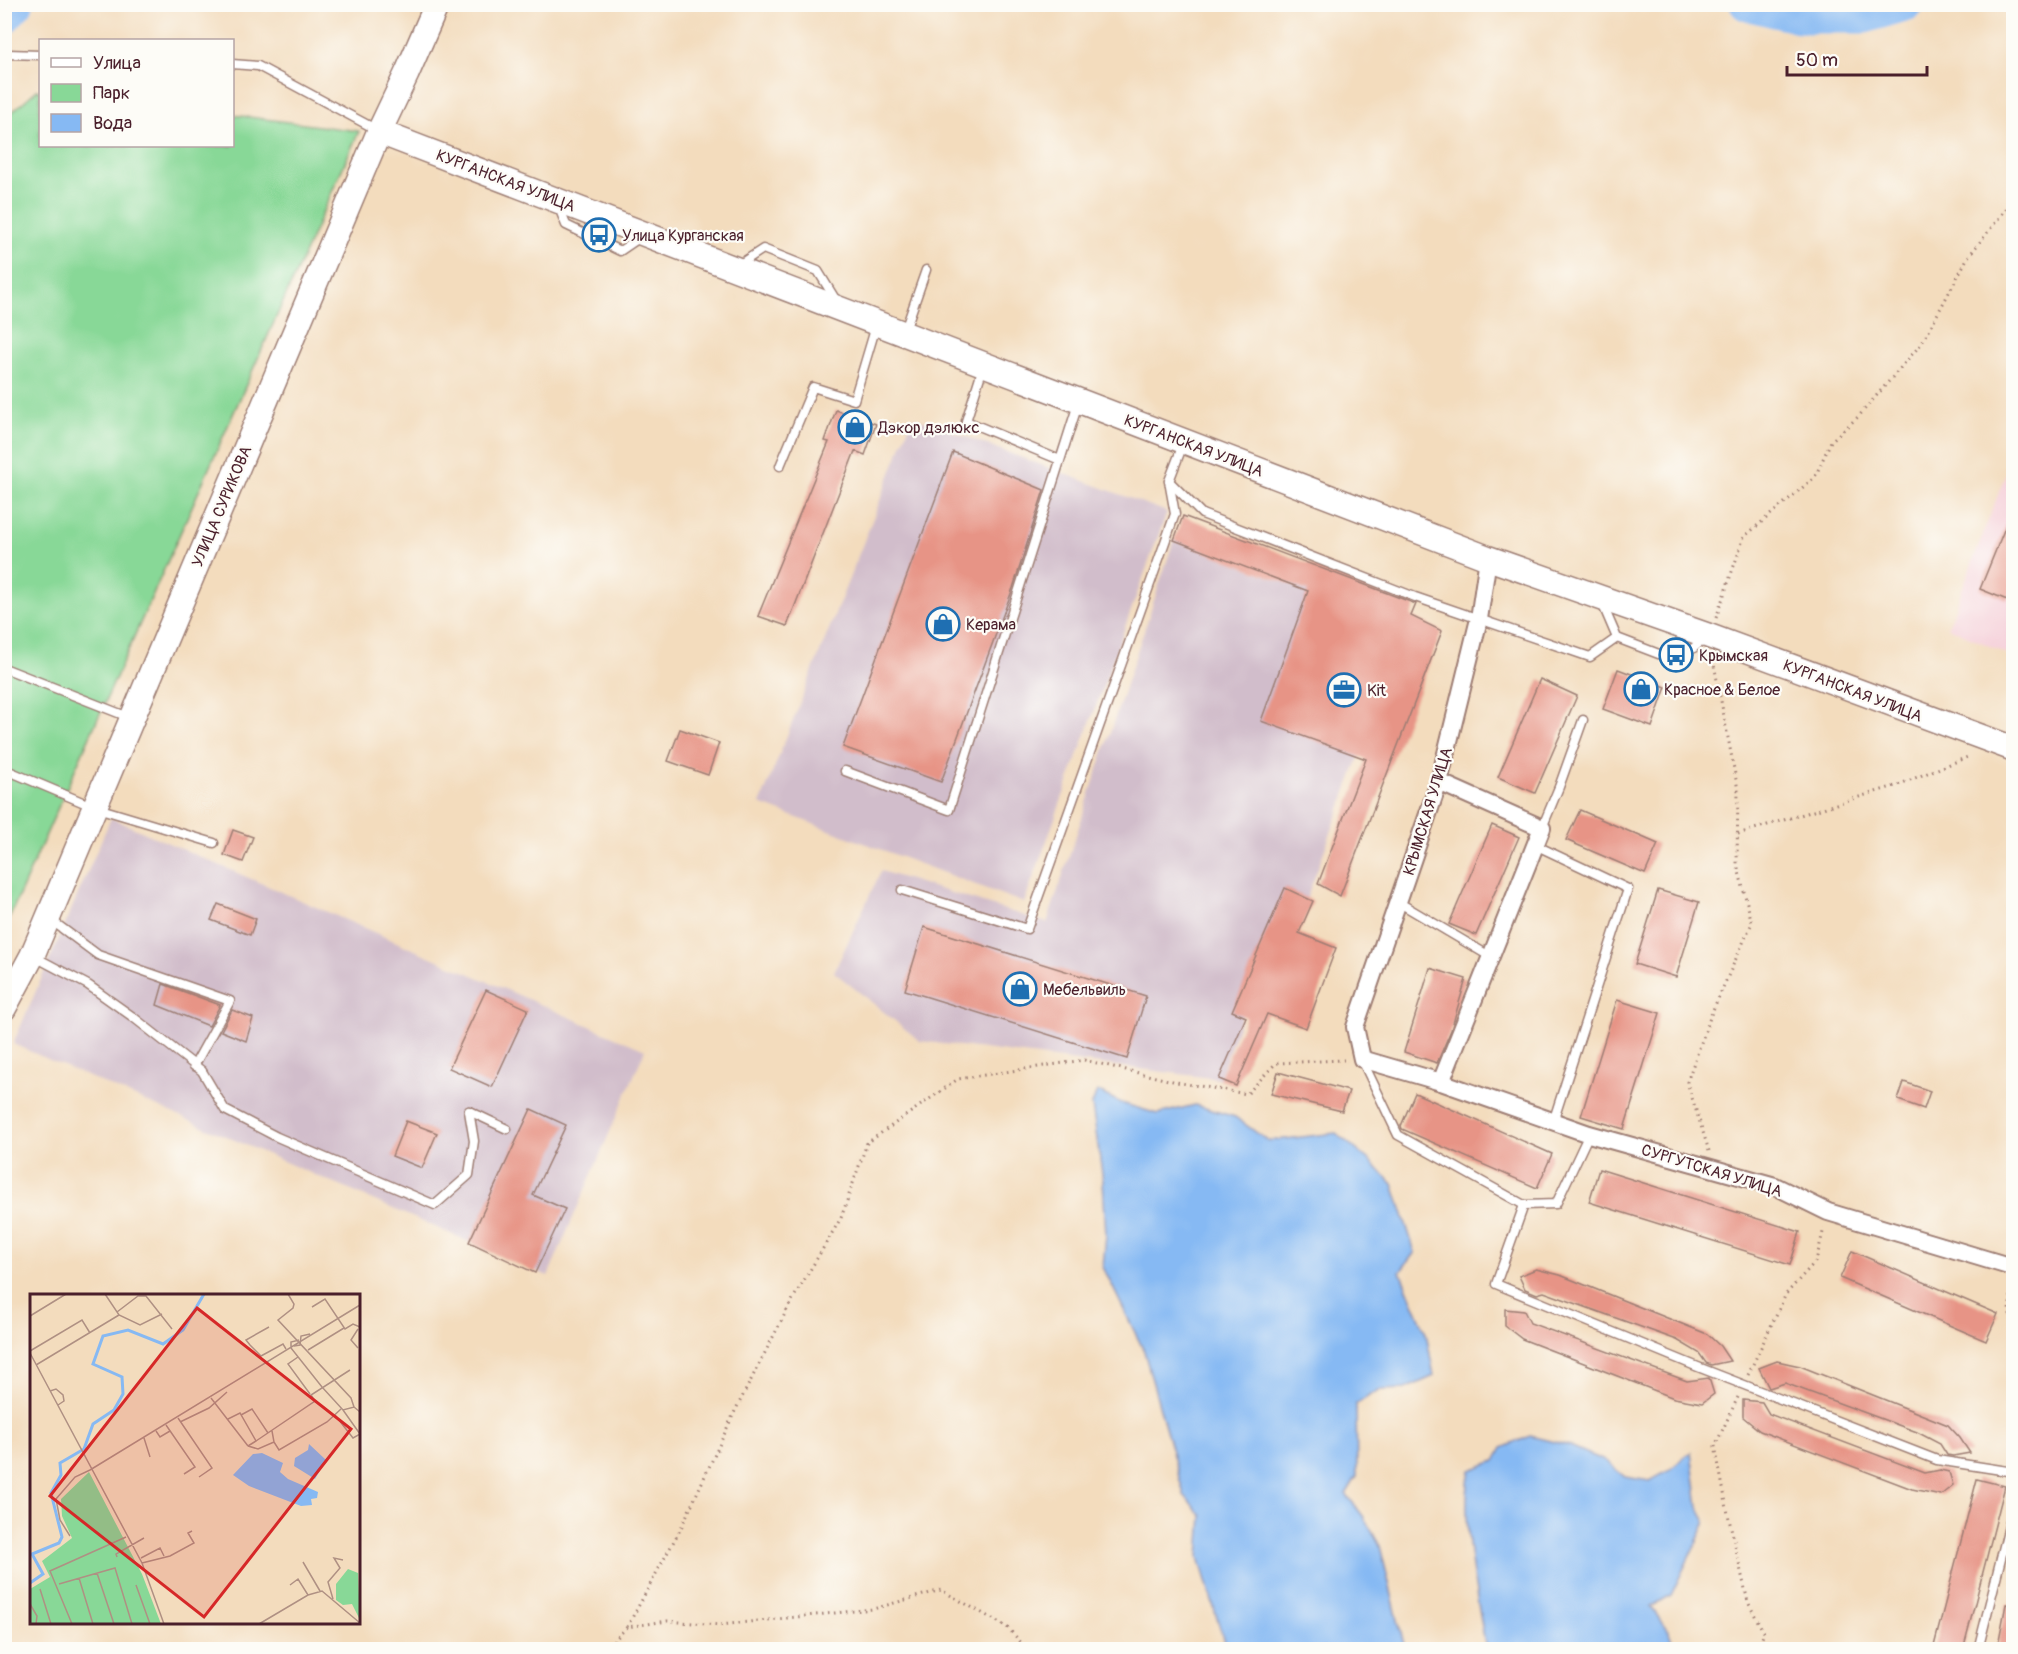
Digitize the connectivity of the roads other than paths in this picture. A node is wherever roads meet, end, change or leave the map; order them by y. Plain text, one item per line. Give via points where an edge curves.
1 (437, 4) edge
2 (39, 55) edge
3 (4, 58) edge
4 (234, 64) edge
5 (379, 132) junction
6 (926, 270) dead end
7 (877, 323) junction
8 (903, 333) junction
9 (984, 364) junction
10 (1079, 401) junction
11 (1184, 442) junction
12 (1060, 459) junction
13 (780, 466) dead end
14 (1168, 481) junction
15 (1488, 558) junction
16 (1599, 597) junction
17 (1479, 619) junction
18 (1709, 636) junction
19 (1617, 638) junction
20 (4, 668) edge
21 (131, 719) junction
22 (1583, 720) dead end
23 (2013, 750) edge
24 (4, 768) edge
25 (845, 771) dead end
26 (1439, 782) junction
27 (94, 807) junction
28 (1542, 828) junction
29 (214, 843) dead end
30 (1535, 845) junction
31 (902, 890) dead end
32 (1398, 902) junction
33 (47, 918) junction
34 (32, 956) junction
35 (1491, 957) junction
36 (4, 1008) edge
37 (1362, 1059) junction
38 (194, 1066) junction
39 (1441, 1082) junction
40 (1553, 1122) junction
41 (507, 1129) dead end
42 (1588, 1134) junction
43 (1524, 1205) junction
44 (2013, 1264) edge
45 (2013, 1472) edge
46 (2013, 1506) edge
47 (1978, 1650) edge

1 - 5 main road, УЛИЦА СУРИКОВА
2 - 3 lane via 8,54
4 - 5 lane via 258,66
5 - 7 main road, КУРГАНСКАЯ УЛИЦА
5 - 21 main road, УЛИЦА СУРИКОВА
6 - 8 lane
7 - 8 main road, КУРГАНСКАЯ УЛИЦА
7 - 13 lane via 854,400 813,387
8 - 9 main road, КУРГАНСКАЯ УЛИЦА
9 - 10 main road, КУРГАНСКАЯ УЛИЦА
9 - 12 lane via 966,421
10 - 11 main road, КУРГАНСКАЯ УЛИЦА
10 - 12 lane
11 - 14 lane
11 - 15 main road, КУРГАНСКАЯ УЛИЦА
12 - 25 lane via 949,810
14 - 17 lane via 1202,514
14 - 31 lane via 1175,514 1027,930
15 - 16 main road, КУРГАНСКАЯ УЛИЦА
15 - 17 street, КРЫМСКАЯ УЛИЦА
16 - 18 main road, КУРГАНСКАЯ УЛИЦА
16 - 19 lane
17 - 19 lane via 1590,657
17 - 26 street, КРЫМСКАЯ УЛИЦА
18 - 19 lane via 1677,661
18 - 23 main road, КУРГАНСКАЯ УЛИЦА
20 - 21 lane
21 - 27 main road, УЛИЦА СУРИКОВА
22 - 28 lane
24 - 27 lane
26 - 28 street
26 - 32 street, КРЫМСКАЯ УЛИЦА
27 - 29 lane
27 - 33 main road, УЛИЦА СУРИКОВА
28 - 30 street
30 - 35 street
30 - 40 lane via 1628,889
32 - 35 lane
32 - 37 street, КРЫМСКАЯ УЛИЦА via 1355,1027
33 - 34 main road, УЛИЦА СУРИКОВА
33 - 38 lane via 98,955 230,1001
34 - 36 main road, УЛИЦА СУРИКОВА
34 - 38 lane via 88,985
35 - 39 street
37 - 39 street, СУРГУТСКАЯ УЛИЦА
37 - 43 lane via 1398,1135
38 - 41 lane via 202,1071 225,1110 277,1137 435,1205 469,1175 474,1141 469,1111
39 - 40 street, СУРГУТСКАЯ УЛИЦА
40 - 42 street, СУРГУТСКАЯ УЛИЦА
42 - 43 lane via 1556,1204
42 - 44 street, СУРГУТСКАЯ УЛИЦА via 1775,1186 1828,1212
43 - 45 lane via 1496,1284 1937,1460
46 - 47 lane

